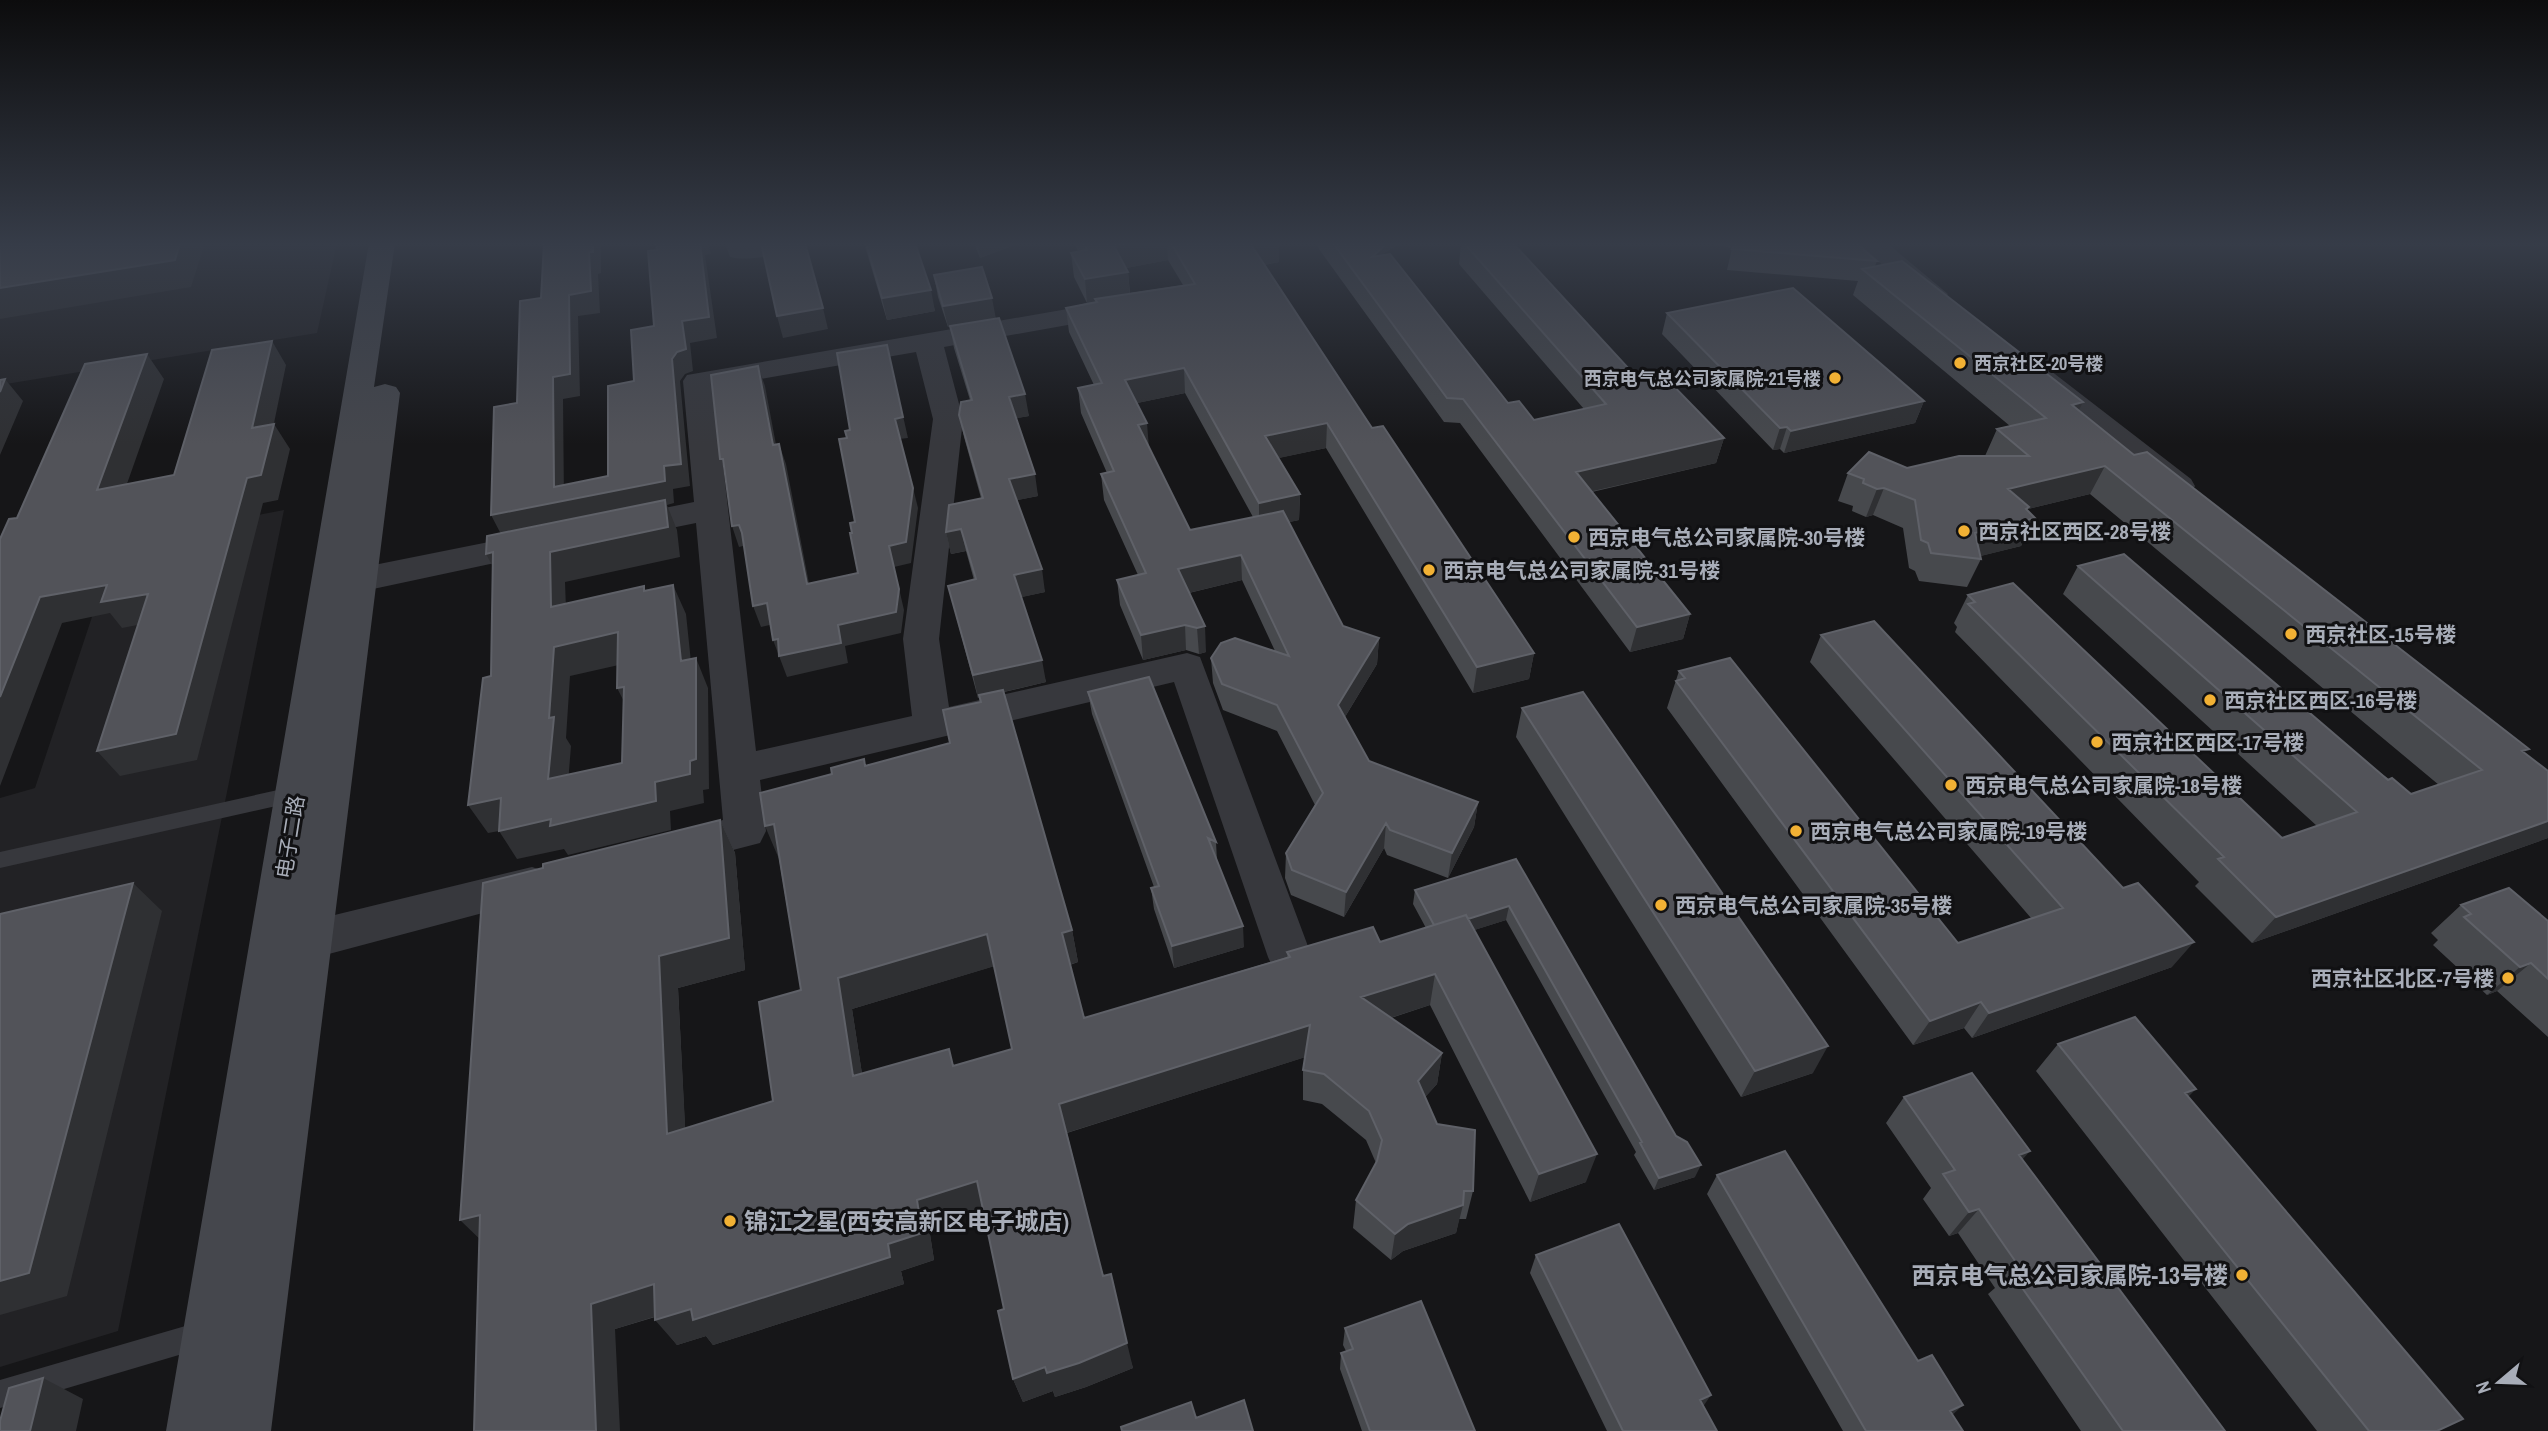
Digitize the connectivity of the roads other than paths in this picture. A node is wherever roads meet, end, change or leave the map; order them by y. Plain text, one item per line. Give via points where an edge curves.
1 (372, 310) edge
2 (397, 310) edge
3 (1113, 310) edge
4 (1955, 310) edge
5 (1958, 312) edge
6 (928, 341) junction
7 (2012, 355) edge
8 (2198, 501) edge
9 (711, 509) junction
10 (359, 580) junction
11 (932, 725) junction
12 (739, 770) junction
13 (296, 794) junction
14 (639, 857) edge
15 (0, 860) edge
16 (560, 877) edge
17 (310, 940) junction
18 (1290, 957) edge
19 (211, 1332) junction
20 (0, 1394) edge
21 (194, 1431) edge
22 (243, 1431) edge

1 - 13 main road, 电子二路
2 - 10 main road, 电子二路
3 - 6 street
4 - 5 street
6 - 9 street via 698,381
6 - 11 street via 948,419 921,639
7 - 8 street
9 - 10 street
9 - 12 street
10 - 17 main road, 电子二路
11 - 12 street
11 - 18 street via 1187,666
12 - 14 street via 745,831
13 - 15 lane
13 - 19 main road, 电子二路
16 - 17 street
17 - 22 main road, 电子二路
19 - 20 lane
19 - 21 main road, 电子二路

